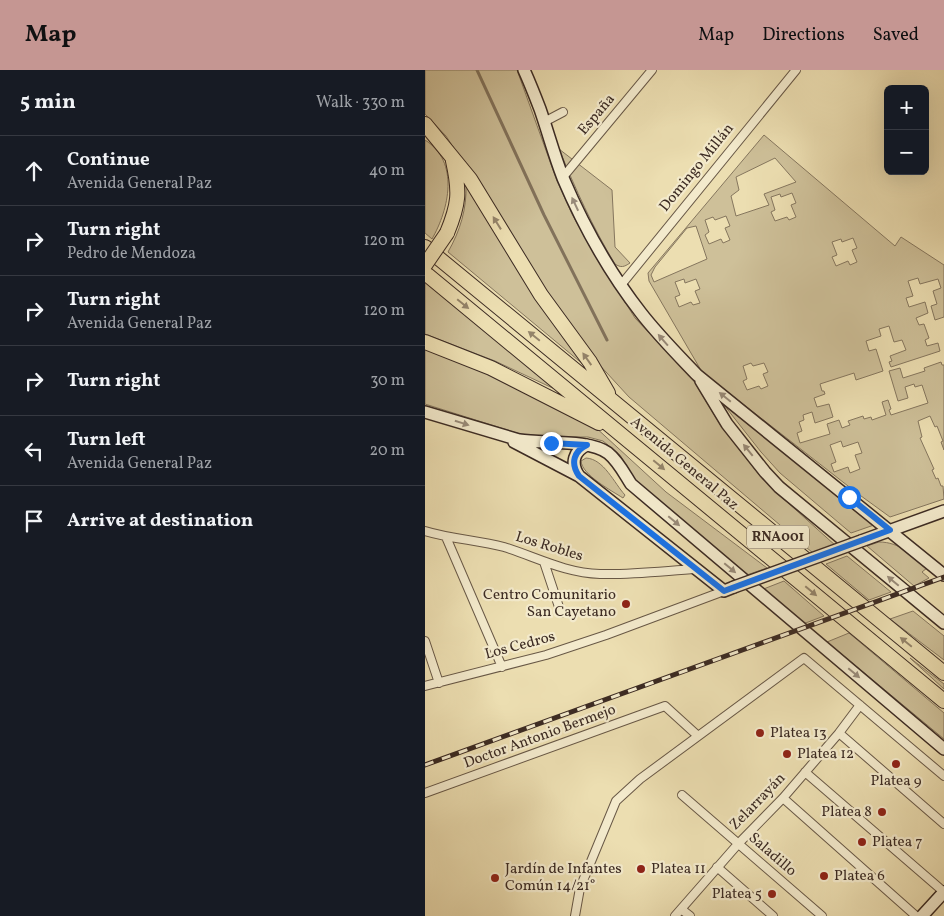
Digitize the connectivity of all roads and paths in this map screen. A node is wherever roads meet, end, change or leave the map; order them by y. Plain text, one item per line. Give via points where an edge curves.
1 (524, 70) edge
2 (534, 70) edge
3 (652, 70) edge
4 (796, 70) edge
5 (540, 110) junction
6 (563, 112) dead end
7 (544, 122) junction
8 (425, 124) edge
9 (425, 133) edge
10 (439, 140) junction
11 (451, 155) junction
12 (563, 177) junction
13 (425, 247) edge
14 (425, 265) edge
15 (425, 272) edge
16 (621, 285) junction
17 (425, 342) edge
18 (697, 375) junction
19 (612, 400) junction
20 (425, 412) edge
21 (622, 434) junction
22 (499, 435) junction
23 (587, 445) junction
24 (579, 476) junction
25 (944, 512) edge
26 (890, 530) junction
27 (425, 531) edge
28 (446, 537) junction
29 (544, 562) junction
30 (696, 569) junction
31 (944, 575) edge
32 (729, 589) junction
33 (561, 613) dead end
34 (944, 623) edge
35 (425, 641) edge
36 (502, 667) junction
37 (944, 673) edge
38 (439, 683) junction
39 (425, 686) edge
40 (944, 701) edge
41 (860, 705) junction
42 (839, 732) junction
43 (698, 736) junction
44 (944, 749) edge
45 (805, 772) junction
46 (944, 776) edge
47 (425, 793) edge
48 (682, 795) dead end
49 (783, 798) junction
50 (944, 824) edge
51 (737, 844) junction
52 (717, 867) junction
53 (944, 892) edge
54 (681, 909) junction
55 (575, 916) edge
56 (675, 916) edge
57 (690, 916) edge
58 (773, 916) edge
59 (822, 916) edge
60 (916, 916) edge
61 (922, 916) edge

1 - 5 street
2 - 5 street
3 - 12 street, España
4 - 16 street, Domingo Millán
5 - 7 street
6 - 7 street
7 - 12 street
8 - 10 highway
9 - 10 highway
10 - 11 highway
11 - 14 highway, bridge via 458,184 457,203 447,233
19 -> 11 highway
16 -> 12 street via 588,231
19 -> 13 highway, Avenida General Paz / RNA001
15 -> 21 highway, Avenida General Paz / RNA001
18 -> 16 street via 665,342
17 - 21 highway via 491,368
26 -> 18 street
34 -> 18 street via 779,487 727,424
37 -> 19 highway, Avenida General Paz / RNA001
20 -> 22 street
21 -> 40 highway, Avenida General Paz / RNA001
22 - 23 street via 535,442
22 - 24 street
23 - 24 street via 574,458
23 -> 44 street via 609,453 631,484
24 - 30 street
25 - 26 street
26 - 31 street
26 - 32 street, bridge
27 - 28 street, Los Robles
28 - 29 street, Los Robles via 474,540
28 - 36 street
29 - 30 street, Los Robles via 574,571 600,574
29 - 33 street
30 - 32 street
32 - 36 street, Los Cedros via 606,636
35 - 38 street
36 - 38 street, Los Cedros
38 - 39 street, Los Cedros
41 - 42 street, Zelarrayán
41 - 43 street via 804,658
41 - 46 street
42 - 45 street, Zelarrayán
42 - 50 street
43 - 47 street, Doctor Antonio Bermejo via 665,706
43 - 55 street via 640,779 616,802 580,888
45 - 49 street, Zelarrayán
45 - 53 street
48 - 51 street, Saladillo
49 - 51 street, Zelarrayán
49 - 60 street
51 - 52 street, Zelarrayán
51 - 59 street, Saladillo
52 - 54 street, Zelarrayán
52 - 58 street
53 - 61 street
54 - 56 street, Zelarrayán
54 - 57 street

